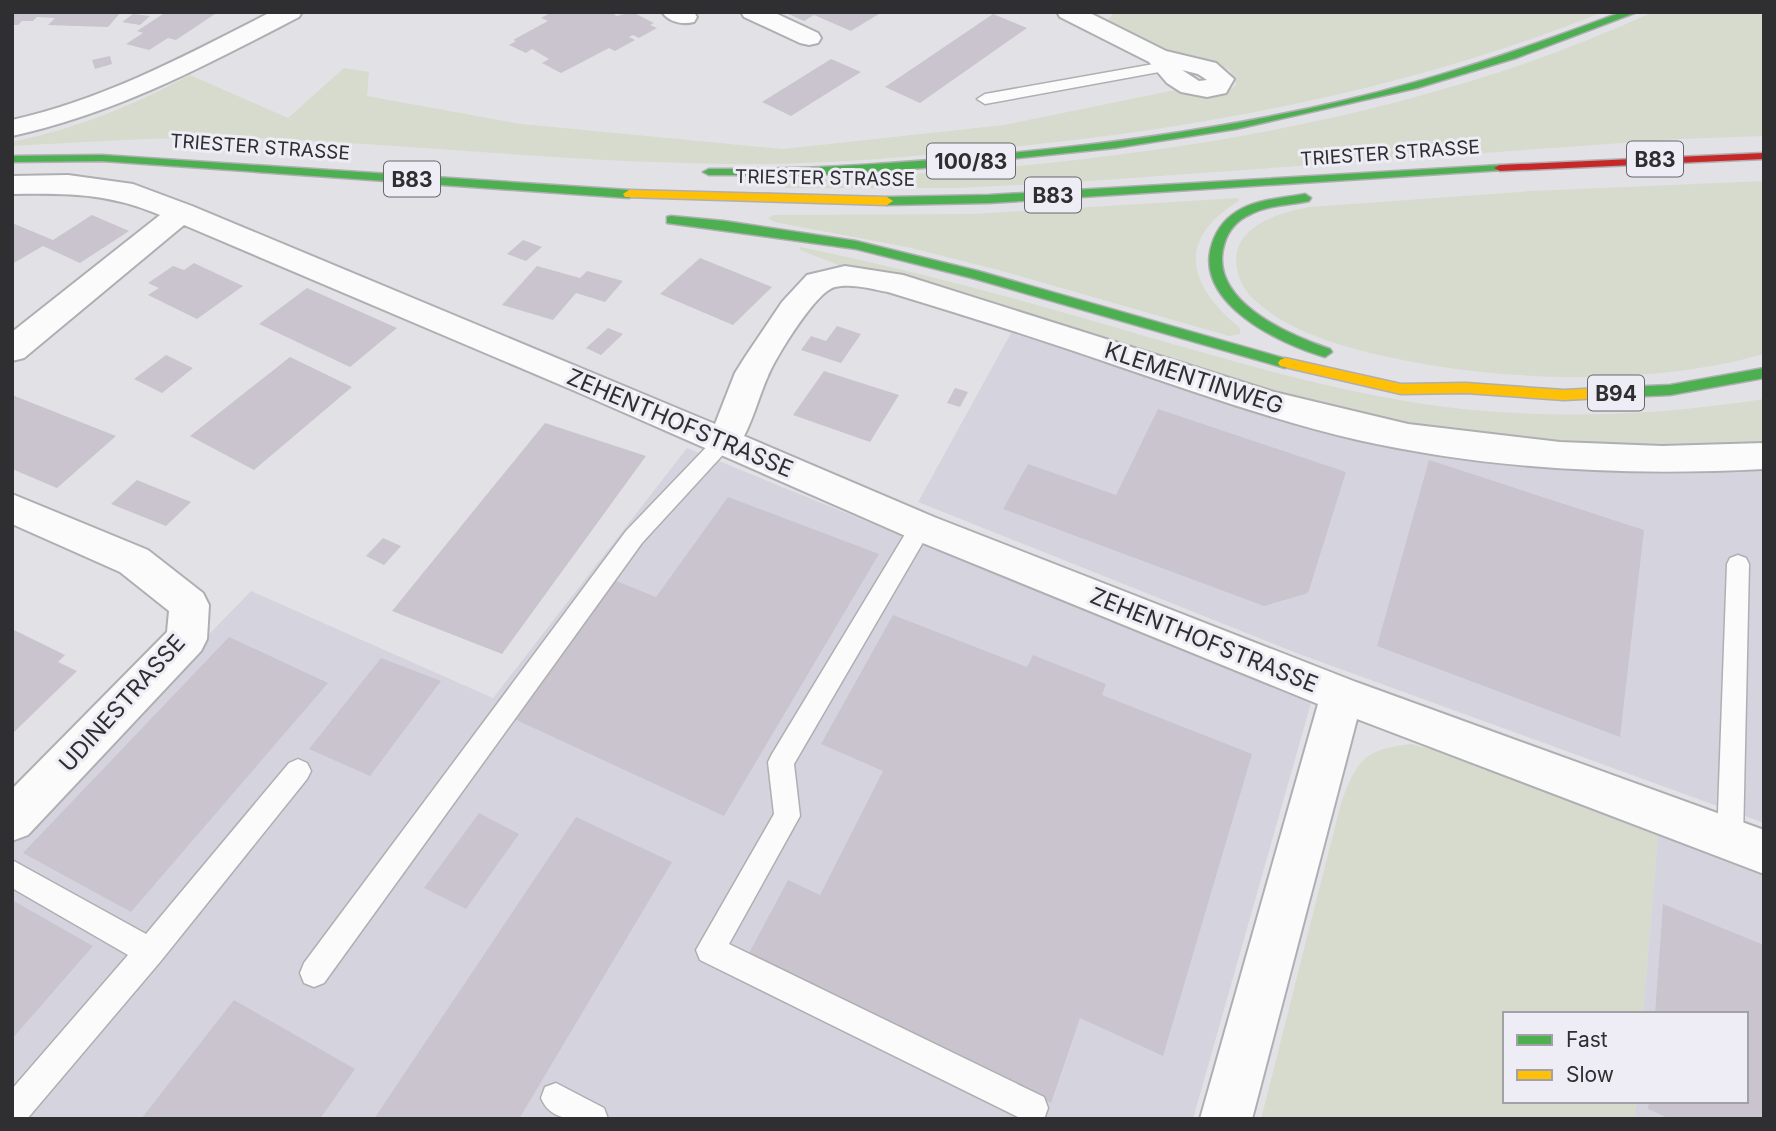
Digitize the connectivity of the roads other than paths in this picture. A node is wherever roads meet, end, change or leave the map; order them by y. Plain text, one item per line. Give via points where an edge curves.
1 (753, 12) edge
2 (1069, 12) edge
3 (1632, 12) edge
4 (284, 13) edge
5 (809, 38) dead end
6 (1162, 62) joint
7 (985, 99) dead end
8 (12, 128) edge
9 (1764, 156) edge
10 (12, 159) edge
11 (344, 159) dead end
12 (1575, 163) junction
13 (293, 169) junction
14 (696, 172) dead end
15 (12, 185) edge
16 (1466, 187) dead end
17 (530, 189) junction
18 (1318, 196) dead end
19 (568, 205) dead end
20 (182, 212) junction
21 (659, 219) dead end
22 (12, 350) edge
23 (1346, 357) dead end
24 (1409, 373) dead end
25 (1764, 373) edge
26 (1466, 388) junction
27 (723, 442) junction
28 (1764, 456) edge
29 (12, 508) edge
30 (920, 527) junction
31 (1738, 564) dead end
32 (1342, 695) junction
33 (298, 771) dead end
34 (12, 820) edge
35 (1730, 840) junction
36 (1764, 852) edge
37 (12, 873) edge
38 (150, 952) junction
39 (314, 973) dead end
40 (555, 1098) dead end
41 (1033, 1108) dead end
42 (12, 1113) edge
43 (593, 1119) edge
44 (1226, 1119) edge

1 - 5 street
2 - 6 street
3 - 14 main road, 100/83 via 1563,41 1437,80 1312,111 1185,135 1047,154 907,166
4 - 8 street via 140,88 49,121
6 - 7 lane
9 - 12 main road, TRIESTER STRASSE / B83
10 - 13 main road, TRIESTER STRASSE / B83 via 102,158
11 - 13 main road
12 - 16 main road
12 - 17 main road, TRIESTER STRASSE / B83 via 989,199 710,198
13 - 17 main road, TRIESTER STRASSE / B83
15 - 20 street, ZEHENTHOFSTRASSE via 68,184 133,193
17 - 19 main road
18 - 23 main road via 1262,206 1238,216 1223,230 1214,250 1214,273 1231,299 1267,328 1307,348
20 - 22 street
20 - 27 street, ZEHENTHOFSTRASSE
21 - 26 main road via 856,245 1293,365 1401,389
24 - 26 main road
25 - 26 main road, B94 via 1657,391 1564,395
27 - 28 street, KLEMENTINWEG via 736,422 752,373 802,298 817,282 839,276 892,282 1255,399 1384,432 1544,455 1659,460
27 - 30 street, ZEHENTHOFSTRASSE
27 - 39 lane via 634,537
29 - 34 street, UDINESTRASSE via 134,561 190,605 187,639
30 - 32 street, ZEHENTHOFSTRASSE
30 - 41 lane via 781,762 787,816 710,950
31 - 35 lane
32 - 35 street, ZEHENTHOFSTRASSE
32 - 44 street, ZEHENTHOFSTRASSE
33 - 38 lane
35 - 36 street, ZEHENTHOFSTRASSE
37 - 38 lane
38 - 42 lane
40 - 43 lane

